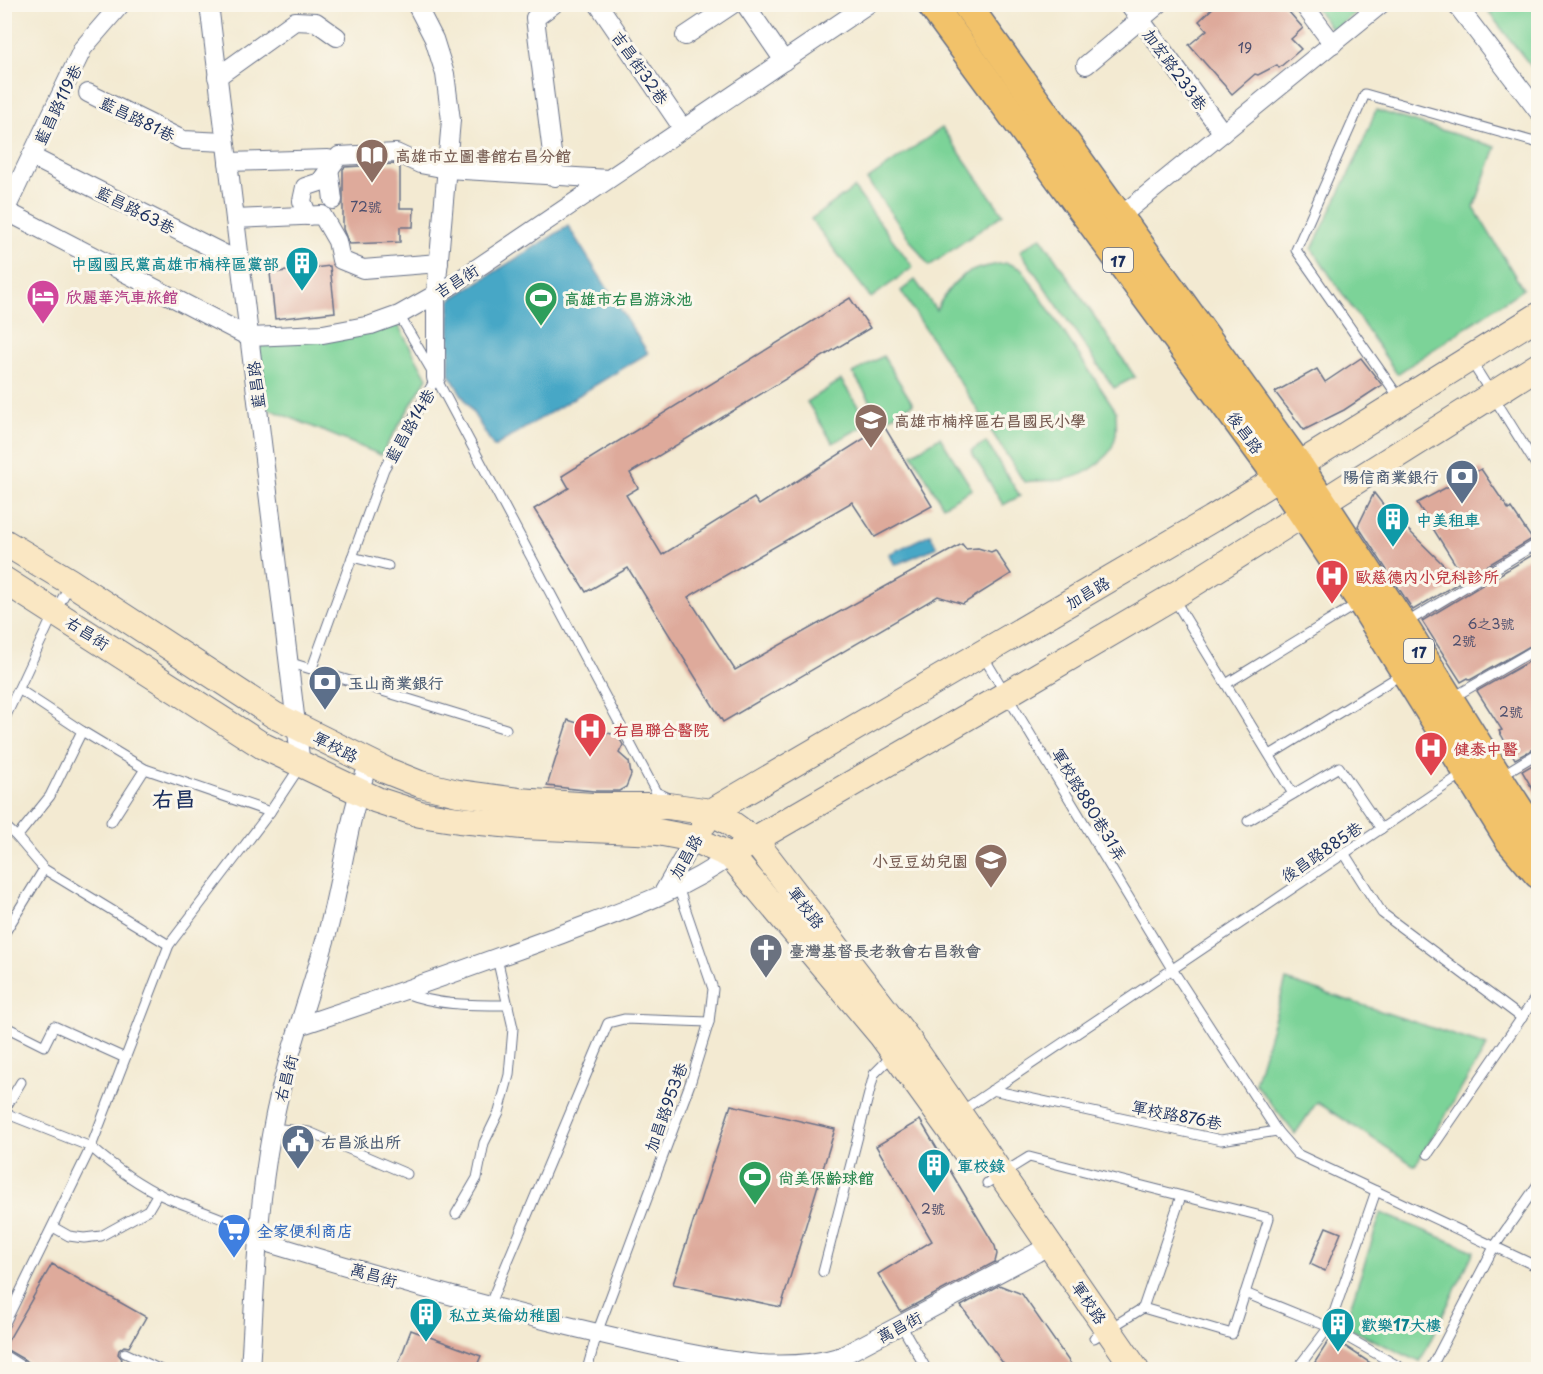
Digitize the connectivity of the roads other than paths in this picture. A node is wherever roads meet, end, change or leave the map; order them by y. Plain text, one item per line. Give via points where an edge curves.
1 (121, 4) edge
2 (208, 4) edge
3 (416, 4) edge
4 (554, 4) edge
5 (598, 4) edge
6 (733, 4) edge
7 (745, 4) edge
8 (868, 4) edge
9 (931, 4) edge
10 (966, 4) edge
11 (1129, 4) edge
12 (1159, 4) edge
13 (1303, 4) edge
14 (1381, 4) edge
15 (1456, 4) edge
16 (1140, 20) junction
17 (685, 36) dead end
18 (337, 37) dead end
19 (1333, 44) junction
20 (784, 61) junction
21 (1086, 65) dead end
22 (217, 77) junction
23 (87, 93) dead end
24 (1539, 111) edge
25 (684, 129) junction
26 (1223, 133) junction
27 (225, 142) junction
28 (1539, 143) edge
29 (32, 157) junction
30 (228, 162) junction
31 (447, 169) junction
32 (555, 177) junction
33 (608, 179) junction
34 (333, 200) dead end
35 (5, 211) edge
36 (308, 216) junction
37 (235, 219) junction
38 (1109, 226) junction
39 (240, 262) junction
40 (439, 263) junction
41 (436, 294) junction
42 (399, 315) junction
43 (1539, 316) edge
44 (249, 337) junction
45 (1470, 359) junction
46 (1539, 366) edge
47 (436, 378) junction
48 (1492, 396) junction
49 (1402, 402) junction
50 (1539, 468) edge
51 (1289, 472) junction
52 (1314, 509) junction
53 (4, 542) edge
54 (1539, 543) edge
55 (352, 557) junction
56 (388, 566) dead end
57 (4, 580) edge
58 (71, 582) junction
59 (1172, 597) junction
60 (1361, 602) junction
61 (55, 611) junction
62 (1403, 625) junction
63 (1539, 648) edge
64 (982, 654) junction
65 (288, 662) junction
66 (312, 668) junction
67 (1405, 673) junction
68 (1226, 684) junction
69 (20, 690) junction
70 (1007, 694) junction
71 (1449, 700) junction
72 (4, 720) edge
73 (296, 726) junction
74 (506, 729) dead end
75 (82, 731) junction
76 (1539, 753) edge
77 (1270, 755) junction
78 (369, 763) junction
79 (301, 765) junction
80 (145, 769) junction
81 (1484, 778) junction
82 (358, 792) junction
83 (1293, 794) junction
84 (270, 812) junction
85 (711, 812) junction
86 (1248, 820) dead end
87 (111, 822) dead end
88 (4, 825) edge
89 (1381, 829) junction
90 (1539, 836) edge
91 (18, 837) junction
92 (694, 838) junction
93 (754, 840) junction
94 (1344, 854) junction
95 (732, 856) junction
96 (44, 869) junction
97 (1539, 874) edge
98 (670, 890) junction
99 (4, 934) edge
100 (169, 945) junction
101 (497, 958) junction
102 (1172, 969) junction
103 (402, 992) junction
104 (1539, 994) edge
105 (508, 1005) junction
106 (1522, 1018) junction
107 (709, 1022) junction
108 (4, 1026) edge
109 (299, 1026) junction
110 (902, 1047) junction
111 (125, 1058) junction
112 (21, 1082) dead end
113 (992, 1090) junction
114 (5, 1111) edge
115 (952, 1117) junction
116 (272, 1128) junction
117 (1277, 1131) junction
118 (91, 1147) junction
119 (1428, 1154) dead end
120 (407, 1174) dead end
121 (994, 1178) junction
122 (1539, 1184) edge
123 (1376, 1191) junction
124 (158, 1193) junction
125 (1181, 1196) junction
126 (456, 1214) dead end
127 (53, 1227) junction
128 (258, 1240) junction
129 (1494, 1246) junction
130 (1043, 1248) junction
131 (1539, 1267) edge
132 (823, 1272) dead end
133 (1245, 1293) junction
134 (489, 1306) junction
135 (1143, 1308) junction
136 (4, 1325) edge
137 (901, 1325) junction
138 (1329, 1327) junction
139 (597, 1333) junction
140 (1101, 1334) junction
141 (125, 1353) dead end
142 (4, 1355) edge
143 (842, 1363) edge
144 (782, 1367) edge
145 (28, 1370) edge
146 (161, 1370) edge
147 (250, 1370) edge
148 (587, 1370) edge
149 (927, 1370) edge
150 (1115, 1370) edge
151 (1136, 1370) edge
152 (1296, 1370) edge
153 (1406, 1370) edge
154 (1430, 1370) edge

1 - 29 street, 藍昌路119巷 via 83,48
2 - 22 street, 藍昌路
3 - 31 street, 藍昌路14巷 via 434,39 445,74 451,120
4 - 32 street via 535,18
5 - 25 street, 吉昌街32巷
6 - 17 street
7 - 20 street
8 - 20 street, 吉昌街
9 - 38 main road, 後昌路 / 17
10 - 38 main road, 後昌路 / 17
11 - 16 street, 加宏路233巷
12 - 16 street
13 - 19 street
14 - 19 street
15 - 24 street
16 - 21 street
16 - 26 street, 加宏路233巷
18 - 22 street via 316,22 295,21
19 - 26 street
20 - 25 street, 吉昌街
22 - 27 street, 藍昌路
23 - 27 street, 藍昌路81巷 via 183,140
25 - 33 street, 吉昌街
26 - 38 street
27 - 30 street, 藍昌路
28 - 49 lane via 1365,94 1296,250
29 - 35 street, 藍昌路119巷
29 - 39 street, 藍昌路63巷
30 - 34 street via 327,159
30 - 37 street, 藍昌路
31 - 32 street
31 - 36 street via 420,164 396,153 339,156 320,182 305,187 302,201
31 - 40 street, 藍昌路14巷
32 - 33 street
33 - 41 street, 吉昌街
35 - 44 street, 吉昌街
36 - 37 street
36 - 40 street via 322,215 337,241 341,260 363,269
37 - 39 street, 藍昌路
38 - 51 main road, 後昌路 / 17
39 - 44 street, 藍昌路
40 - 41 street, 藍昌路14巷
41 - 42 street, 吉昌街
41 - 47 street, 藍昌路14巷
42 - 44 street, 吉昌街 via 323,334
42 - 47 lane
43 - 45 street, 加昌路
44 - 65 street, 藍昌路
45 - 48 lane
45 - 49 street, 加昌路
46 - 48 street, 加昌路
47 - 55 lane, 藍昌路14巷 via 384,470
47 - 85 lane via 656,792
48 - 50 lane
48 - 52 street, 加昌路
49 - 51 street, 加昌路
51 - 52 main road, 後昌路 / 17
51 - 64 street, 加昌路
52 - 59 street, 加昌路
52 - 60 main road, 後昌路 / 17
52 - 62 main road, 後昌路 / 17
53 - 58 street, 右昌街
54 - 62 lane
55 - 56 lane
55 - 66 lane, 藍昌路14巷
57 - 61 street, 右昌街
58 - 61 lane
58 - 73 street, 右昌街
59 - 68 lane
59 - 70 street, 加昌路
60 - 67 main road, 後昌路 / 17
60 - 68 lane
61 - 69 lane
61 - 79 street, 右昌街 via 263,746
62 - 71 main road, 後昌路 / 17
63 - 71 lane
64 - 70 lane, 軍校路880巷31弄
64 - 85 street, 加昌路
65 - 66 lane
65 - 73 street, 藍昌路
66 - 74 lane
67 - 77 lane
67 - 81 main road, 後昌路 / 17
68 - 77 lane
69 - 72 lane
69 - 75 lane
70 - 93 street, 加昌路
70 - 102 lane, 軍校路880巷31弄
71 - 81 main road, 後昌路 / 17
73 - 78 street, 軍校路
73 - 79 street, 藍昌路
75 - 80 lane
75 - 91 lane via 50,796
76 - 81 lane, 後昌路885巷
77 - 83 lane
78 - 82 street, 右昌街
78 - 85 street, 軍校路 via 420,784 458,793 518,801 668,806
79 - 82 street, 右昌街
79 - 84 lane
80 - 84 lane
80 - 87 lane
81 - 89 lane, 後昌路885巷
81 - 90 main road, 後昌路 / 17
81 - 97 main road, 後昌路 / 17 via 1510,841
82 - 92 street, 軍校路 via 420,814 459,820 658,832
82 - 109 street, 右昌街 via 328,929
83 - 86 lane
83 - 89 lane via 1339,767
84 - 100 lane
85 - 92 street, 加昌路
85 - 93 street, 軍校路
88 - 91 lane
89 - 94 lane, 後昌路885巷
91 - 96 lane
92 - 95 street, 軍校路
92 - 98 street, 加昌路
93 - 95 street, 加昌路
93 - 110 street, 軍校路
94 - 102 lane, 後昌路885巷
94 - 106 lane via 1382,913
95 - 98 street, 加昌路
95 - 110 street, 軍校路
96 - 99 lane
96 - 100 lane
98 - 101 street, 加昌路
98 - 107 lane, 加昌路953巷 via 713,989
100 - 111 lane
101 - 103 street, 加昌路
101 - 105 lane
102 - 113 lane, 後昌路885巷
102 - 117 lane, 軍校路880巷31弄
103 - 105 lane via 457,1005
103 - 109 street, 加昌路
104 - 106 lane
105 - 126 lane via 513,1040 509,1075 499,1112 484,1143 477,1178
106 - 119 lane
107 - 134 lane via 624,1019 608,1023
107 - 139 lane, 加昌路953巷 via 691,1081
108 - 111 lane via 44,1046 54,1026
109 - 116 street, 右昌街
110 - 115 street, 軍校路
110 - 132 lane via 874,1074
111 - 118 lane
112 - 114 lane
113 - 115 lane, 後昌路885巷
113 - 117 lane, 軍校路876巷 via 1221,1140
114 - 118 lane
115 - 121 street, 軍校路
116 - 120 lane via 309,1132
116 - 128 street, 右昌街
117 - 123 lane via 1297,1154
118 - 124 lane via 125,1176
118 - 127 lane
121 - 125 lane via 1029,1157
121 - 130 street, 軍校路
122 - 129 lane
123 - 129 lane
123 - 138 lane
124 - 127 lane via 148,1210 101,1236 84,1239
124 - 128 lane via 243,1229
125 - 133 lane via 1269,1218
125 - 135 lane
127 - 136 lane
128 - 134 street, 萬昌街
128 - 147 street, 右昌街
129 - 131 lane
129 - 154 lane
130 - 137 street, 萬昌街
130 - 140 street, 軍校路
133 - 135 lane via 1232,1334
133 - 138 lane
134 - 139 street, 萬昌街
135 - 140 lane
137 - 143 street, 萬昌街
137 - 149 lane
138 - 152 lane
138 - 153 lane
139 - 144 street, 萬昌街 via 713,1359
139 - 148 lane, 加昌路953巷
140 - 150 street, 軍校路
140 - 151 street, 軍校路
141 - 146 lane
142 - 145 lane
143 - 144 street, 萬昌街

